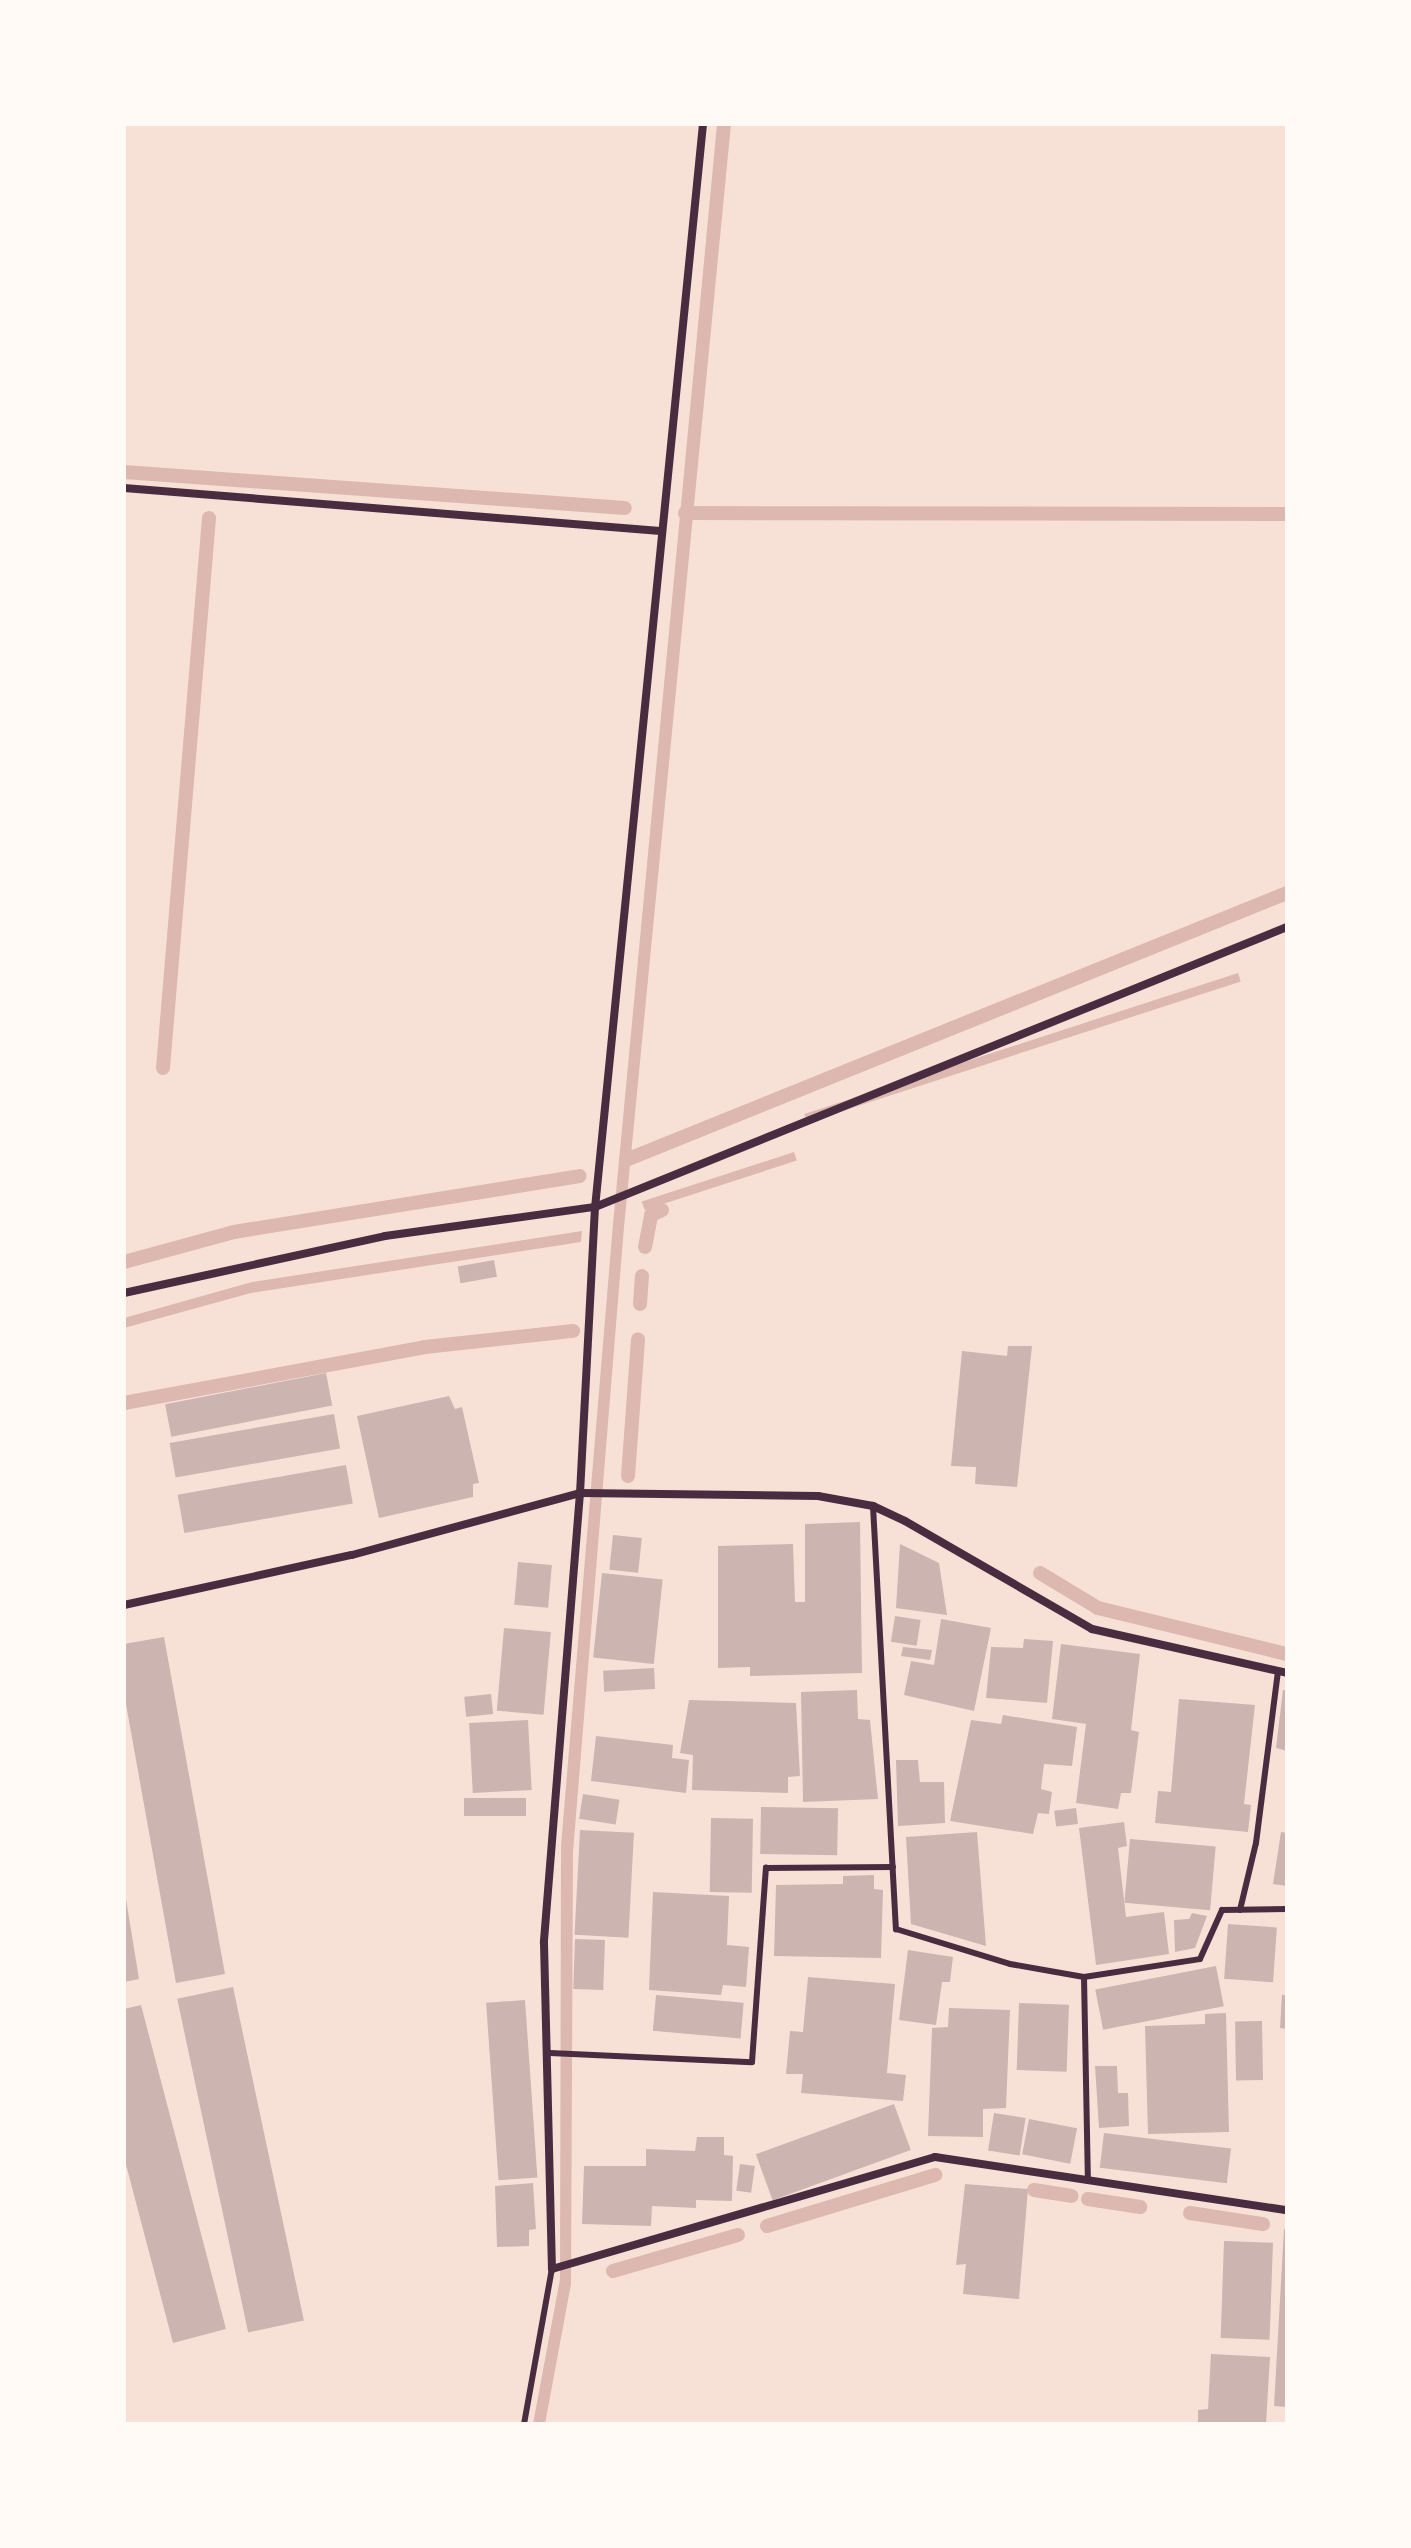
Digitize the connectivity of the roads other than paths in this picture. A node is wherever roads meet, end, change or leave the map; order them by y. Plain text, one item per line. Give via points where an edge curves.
1 (703, 124) edge
2 (124, 488) edge
3 (660, 531) junction
4 (1287, 927) edge
5 (595, 1207) junction
6 (124, 1293) edge
7 (580, 1493) junction
8 (873, 1506) junction
9 (124, 1605) edge
10 (1282, 1673) edge
11 (893, 1867) junction
12 (1287, 1909) edge
13 (1240, 1910) junction
14 (1084, 1977) junction
15 (550, 2053) junction
16 (1088, 2182) junction
17 (1287, 2210) edge
18 (552, 2269) junction
19 (524, 2424) edge

1 - 3 street
2 - 3 street
3 - 5 street
4 - 5 street
5 - 6 street via 385,1236
5 - 7 street
7 - 8 street via 818,1496
7 - 9 street via 352,1555
7 - 15 street via 544,1943
8 - 10 street via 1092,1629
8 - 11 lane
10 - 13 lane via 1256,1843
11 - 14 lane via 896,1929 1010,1964
11 - 15 lane via 766,1868 752,2062
12 - 13 lane
13 - 14 lane via 1222,1910 1200,1959
14 - 16 lane
15 - 18 street
16 - 17 street
16 - 18 street via 935,2157
18 - 19 lane

